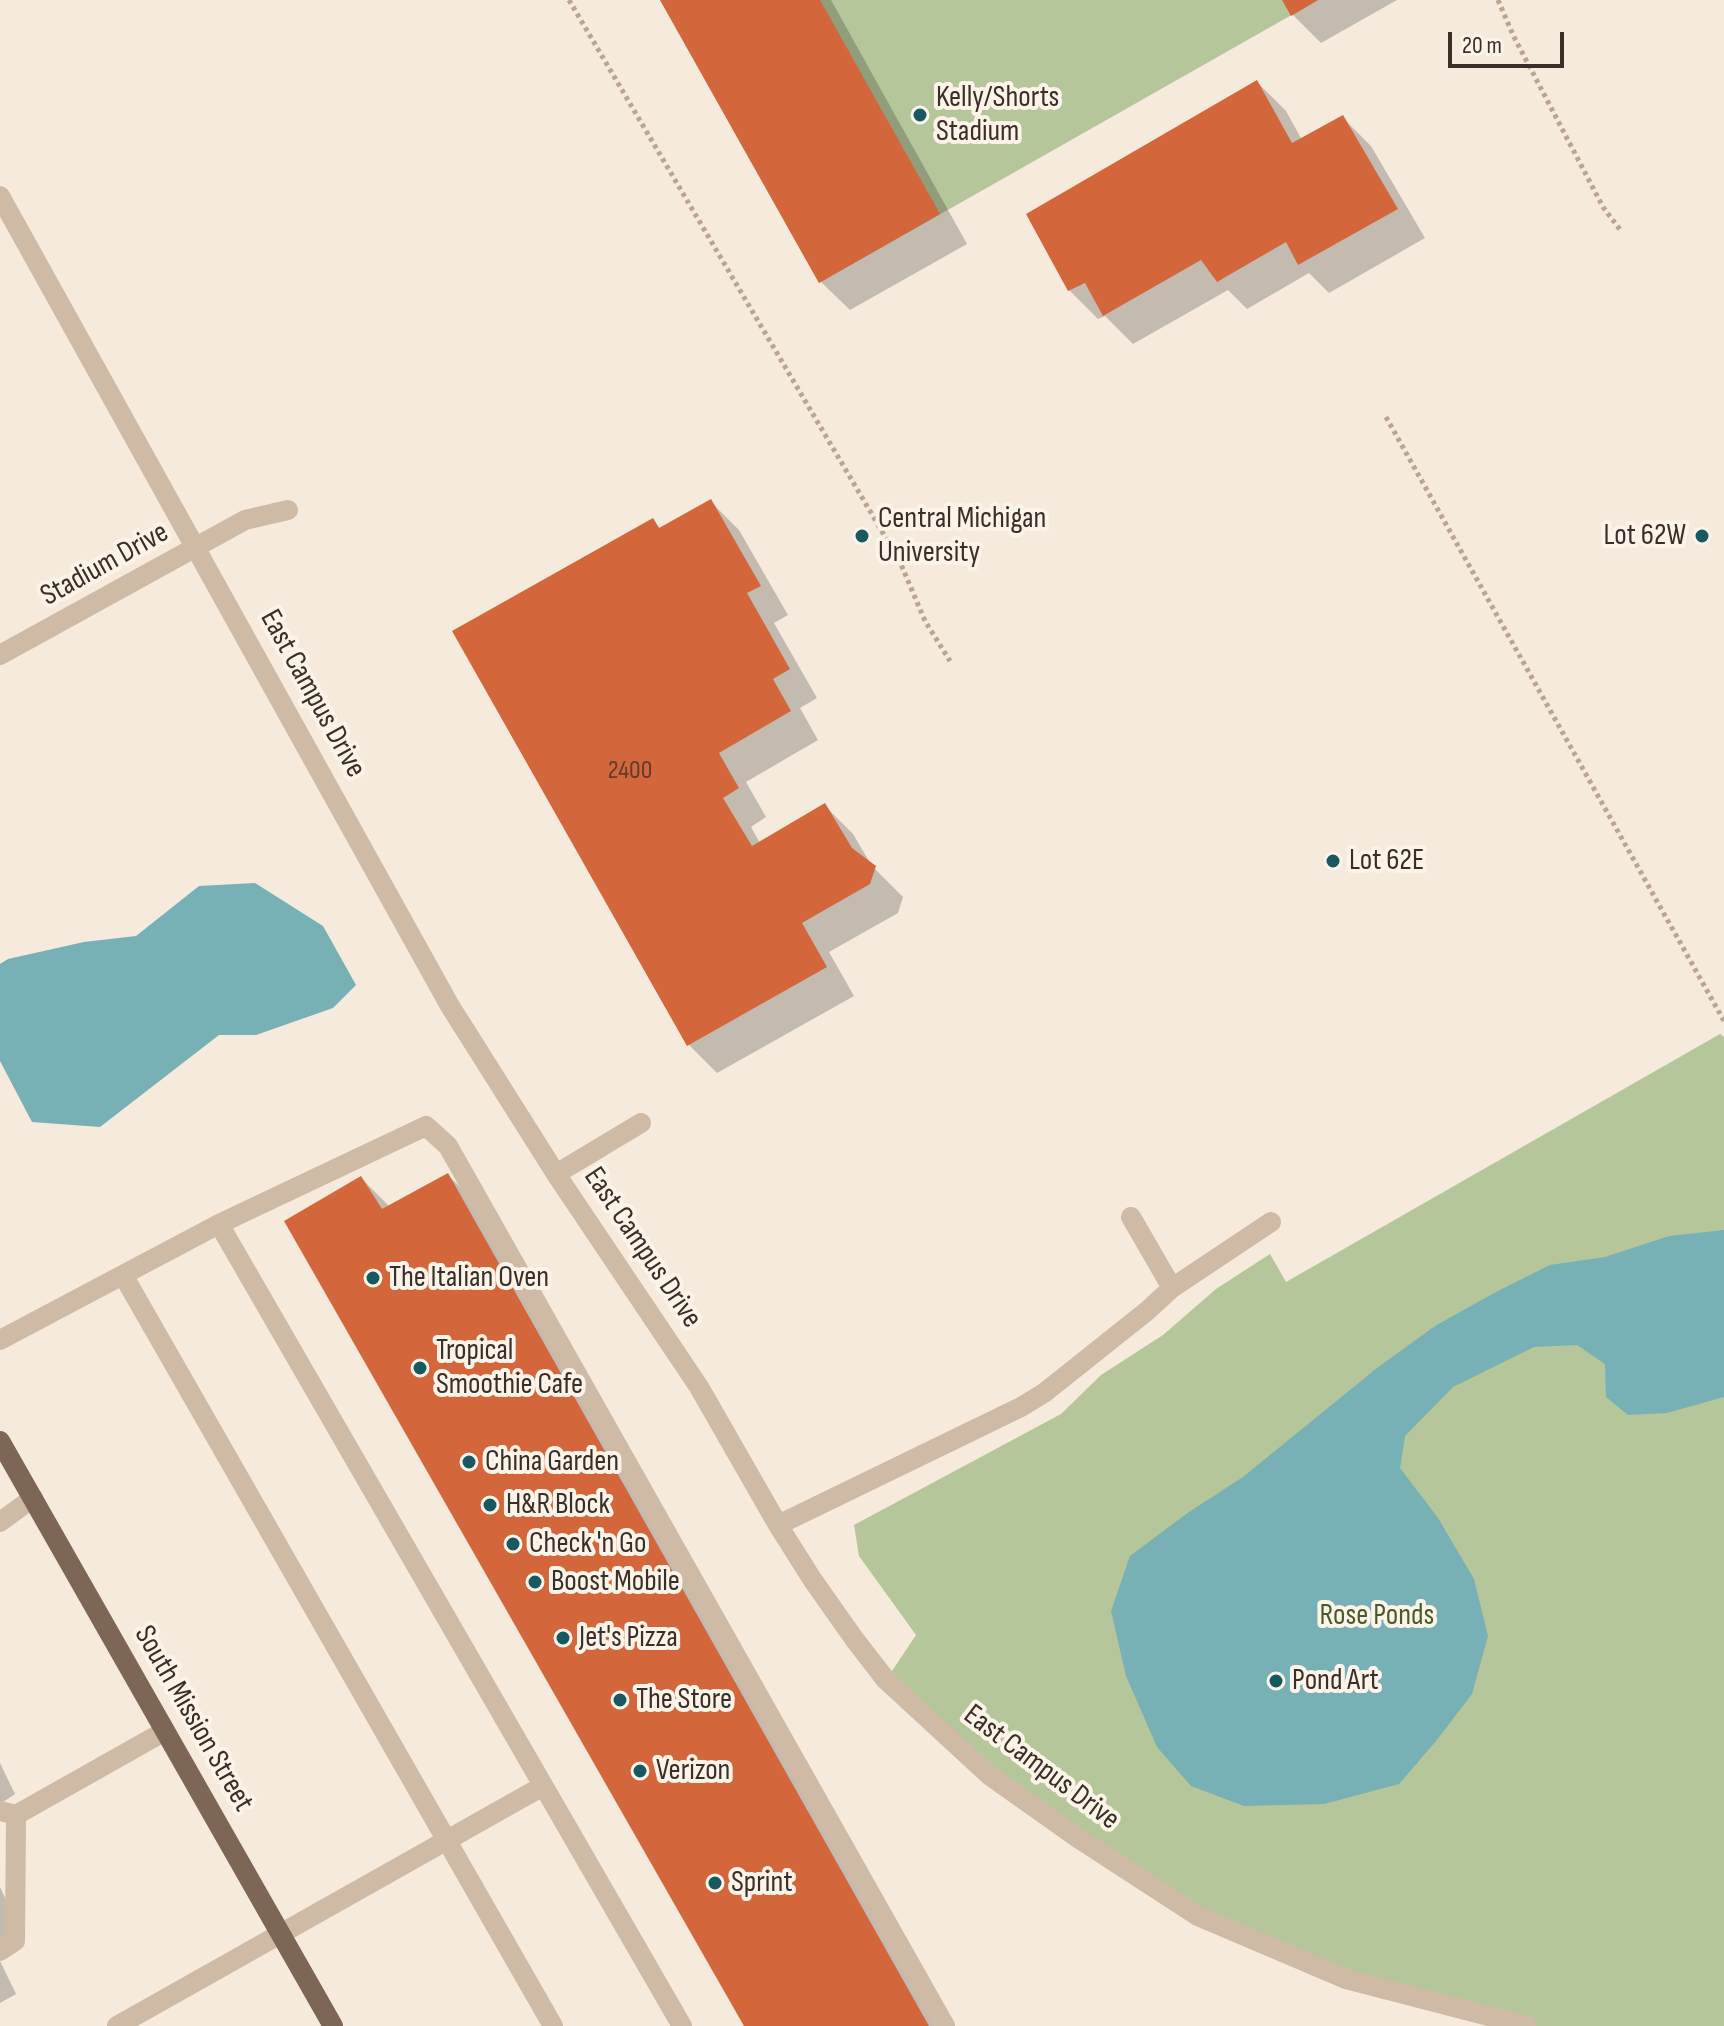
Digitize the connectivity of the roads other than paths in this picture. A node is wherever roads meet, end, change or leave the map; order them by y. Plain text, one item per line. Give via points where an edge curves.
1 (0, 196) edge
2 (288, 510) dead end
3 (196, 549) junction
4 (0, 655) edge
5 (641, 1123) dead end
6 (556, 1174) junction
7 (1131, 1217) dead end
8 (1271, 1222) dead end
9 (219, 1224) junction
10 (123, 1275) junction
11 (1172, 1288) junction
12 (0, 1340) edge
13 (0, 1441) edge
14 (33, 1498) junction
15 (0, 1522) edge
16 (778, 1525) junction
17 (165, 1731) junction
18 (543, 1786) junction
19 (8, 1813) edge
20 (448, 1841) junction
21 (280, 1932) junction
22 (0, 1951) edge
23 (117, 2026) edge
24 (333, 2026) edge
25 (553, 2026) edge
26 (682, 2026) edge
27 (945, 2026) edge
28 (1527, 2026) edge

1 - 3 street, East Campus Drive
2 - 3 street, Stadium Drive via 245,520
3 - 4 street, Stadium Drive
3 - 6 street, East Campus Drive via 450,1006
5 - 6 street
6 - 16 street, East Campus Drive via 699,1387
7 - 11 street
8 - 11 street
9 - 10 street
9 - 18 street
9 - 27 street via 426,1126 448,1146
10 - 12 street
10 - 20 street
11 - 16 street via 1021,1407
13 - 14 main road, South Mission Street
14 - 15 street
14 - 17 main road, South Mission Street
16 - 28 street, East Campus Drive via 886,1680 989,1775 1078,1838 1198,1916 1346,1979
17 - 19 street
17 - 21 main road, South Mission Street
18 - 20 street
18 - 26 street
19 - 22 street via 15,1941
20 - 21 street
20 - 25 street
21 - 23 street
21 - 24 main road, South Mission Street

